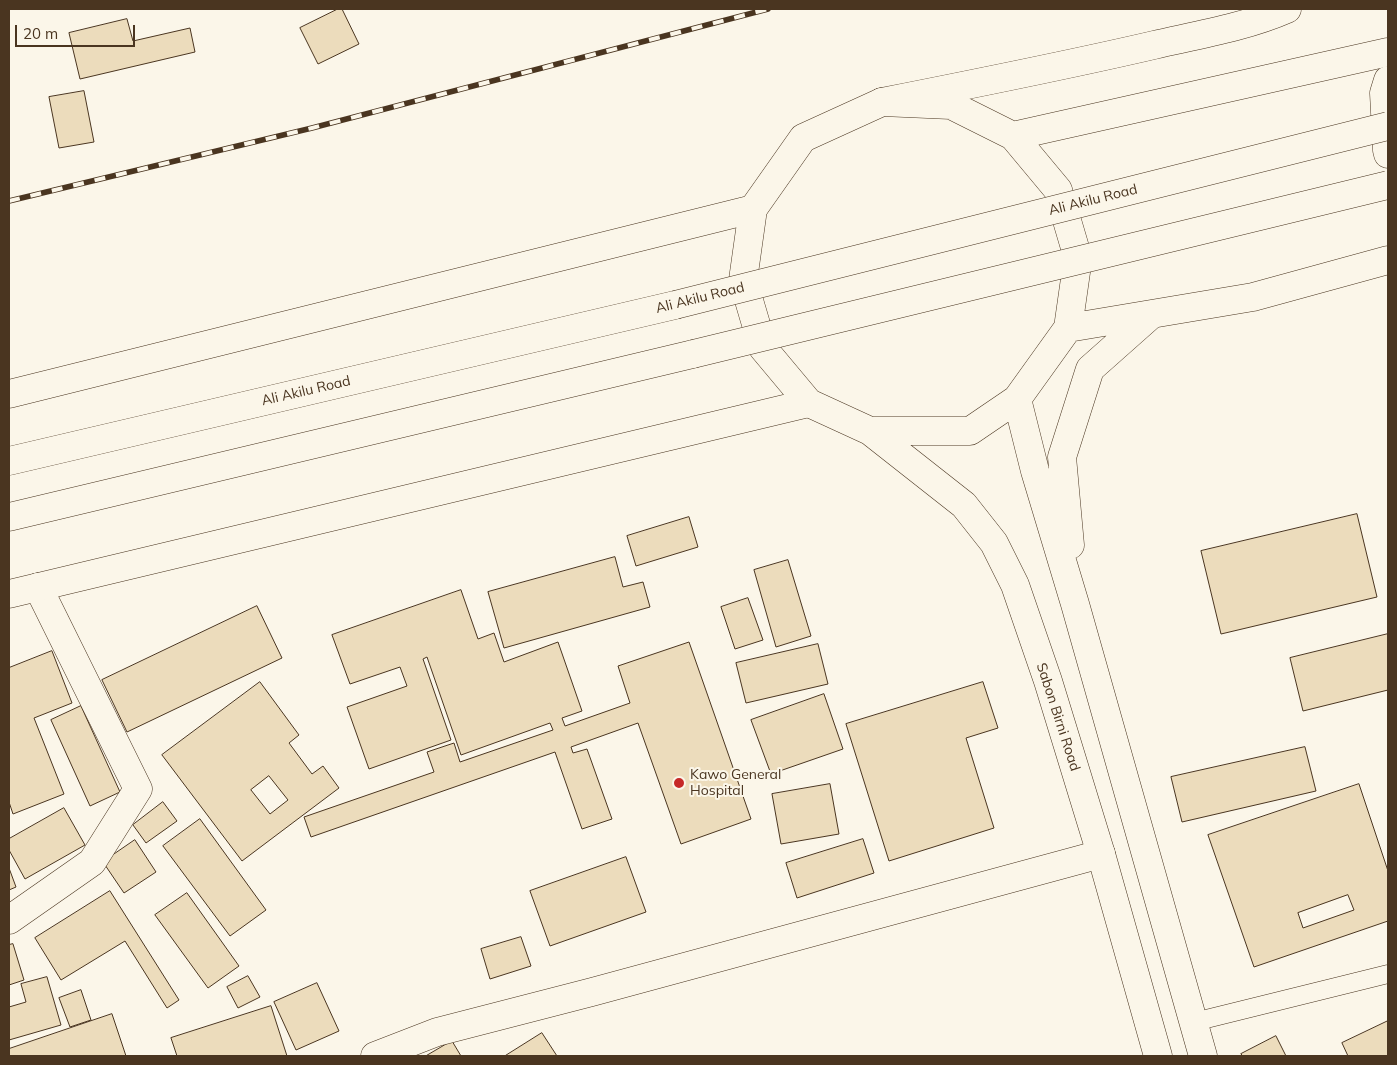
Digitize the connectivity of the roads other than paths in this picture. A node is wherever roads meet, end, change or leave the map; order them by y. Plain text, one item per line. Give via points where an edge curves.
1 (1287, 9) edge
2 (1388, 52) edge
3 (1388, 80) edge
4 (882, 102) junction
5 (1388, 126) edge
6 (1012, 136) junction
7 (1388, 154) edge
8 (1388, 185) edge
9 (752, 208) junction
10 (1388, 260) edge
11 (1152, 314) junction
12 (1068, 328) junction
13 (9, 394) edge
14 (1017, 399) junction
15 (809, 402) junction
16 (870, 431) junction
17 (9, 461) edge
18 (9, 517) edge
19 (38, 587) junction
20 (9, 594) edge
21 (1075, 604) junction
22 (1101, 854) junction
23 (9, 920) edge
24 (1388, 974) edge
25 (1194, 1022) junction
26 (375, 1056) edge
27 (1158, 1056) edge
28 (1203, 1056) edge

1 - 4 main road via 1215,31 1100,58
2 - 6 main road
3 - 7 main road via 1384,93
4 - 6 main road via 951,105
4 - 9 main road via 803,138
5 - 17 main road, Ali Akilu Road, bridge via 675,305
6 - 12 main road via 1058,190 1078,258
8 - 18 main road, bridge
9 - 13 main road
9 - 15 main road via 743,280 763,348
10 - 11 main road via 1253,298
11 - 12 main road
11 - 21 main road via 1090,368 1062,457
12 - 14 main road
14 - 16 main road via 970,431
14 - 21 main road
15 - 16 main road
15 - 19 main road
16 - 22 main road, Sabon Birni Road via 964,505 994,544 1015,585
19 - 20 main road
19 - 23 main road via 138,789 92,862
21 - 25 main road
22 - 26 main road via 437,1032
22 - 27 main road, Sabon Birni Road
24 - 25 lane
25 - 28 main road

